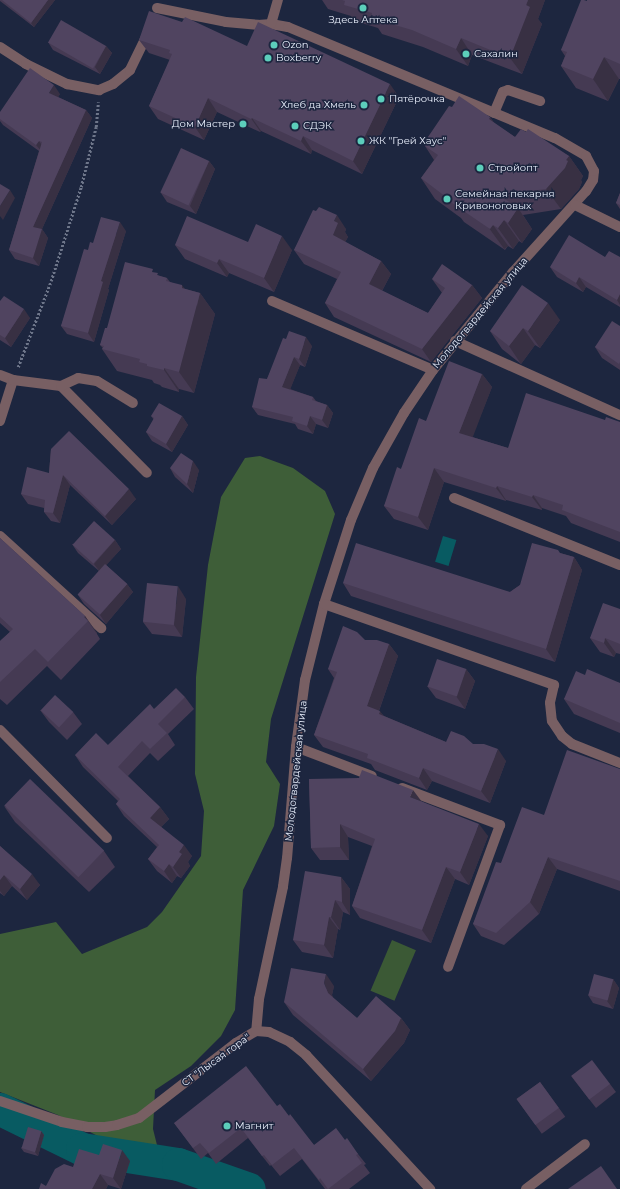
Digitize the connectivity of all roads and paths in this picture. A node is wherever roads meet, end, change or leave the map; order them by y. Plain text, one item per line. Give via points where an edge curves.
1 (278, 0) edge
2 (156, 11) edge
3 (271, 24) junction
4 (0, 47) edge
5 (99, 90) junction
6 (540, 100) dead end
7 (494, 113) junction
8 (575, 205) junction
9 (620, 227) edge
10 (272, 302) dead end
11 (455, 341) junction
12 (433, 370) junction
13 (6, 377) edge
14 (60, 386) junction
15 (133, 403) dead end
16 (620, 415) edge
17 (0, 421) edge
18 (147, 473) dead end
19 (454, 498) dead end
20 (0, 536) edge
21 (620, 565) edge
22 (324, 604) junction
23 (101, 628) dead end
24 (0, 730) edge
25 (296, 747) junction
26 (620, 763) edge
27 (107, 838) dead end
28 (448, 967) dead end
29 (256, 1031) junction
30 (0, 1100) edge
31 (584, 1144) dead end
32 (430, 1189) edge
33 (526, 1189) edge

1 - 3 street
2 - 3 street via 244,25
2 - 5 street via 130,70 113,84
3 - 7 street, Молодогвардейская улица via 288,27
4 - 5 street via 26,64 67,84
5 - 13 path via 96,128 81,187 51,281
6 - 7 street via 508,90 503,92
7 - 8 street, Молодогвардейская улица via 556,138 586,156 594,171 592,180
8 - 9 street
8 - 11 street, Молодогвардейская улица via 513,272
10 - 12 street
11 - 12 street, Молодогвардейская улица
11 - 16 street
12 - 22 street, Молодогвардейская улица via 372,468
13 - 14 street
13 - 17 street
14 - 15 street via 78,378 97,382
14 - 18 street
19 - 21 street
20 - 23 street
22 - 25 street, Молодогвардейская улица via 305,680
22 - 26 street via 554,685 550,703 552,721 562,736 572,744
24 - 27 street
25 - 28 street via 500,825
25 - 29 street, Молодогвардейская улица via 286,865 259,999
29 - 30 street, СТ "Лысая гора" via 236,1043 139,1118 117,1125 87,1127 62,1122
29 - 32 street, СТ "Лысая гора" via 280,1036 306,1055
31 - 33 street

